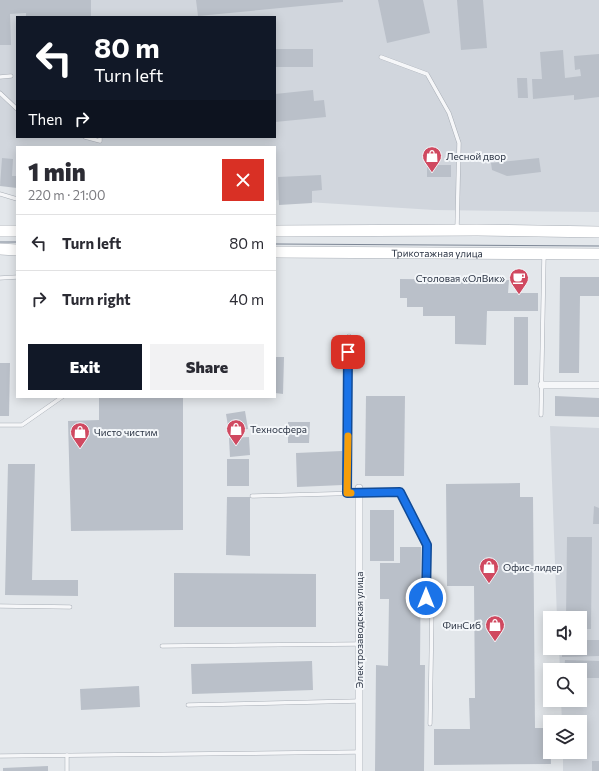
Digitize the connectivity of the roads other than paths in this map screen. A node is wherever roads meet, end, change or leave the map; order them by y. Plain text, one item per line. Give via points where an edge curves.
1 (381, 57) dead end
2 (11, 76) dead end
3 (0, 77) edge
4 (0, 93) edge
5 (16, 108) edge
6 (89, 138) edge
7 (100, 138) edge
8 (0, 194) edge
9 (16, 199) edge
10 (457, 230) junction
11 (0, 231) edge
12 (16, 231) edge
13 (276, 231) edge
14 (599, 232) edge
15 (0, 249) edge
16 (16, 250) edge
17 (276, 252) edge
18 (544, 254) junction
19 (599, 254) edge
20 (16, 277) edge
21 (0, 278) edge
22 (348, 336) dead end
23 (542, 385) junction
24 (599, 385) edge
25 (61, 398) edge
26 (541, 415) dead end
27 (0, 425) edge
28 (359, 491) junction
29 (347, 493) junction
30 (252, 496) dead end
31 (0, 606) edge
32 (70, 607) dead end
33 (359, 644) junction
34 (162, 646) dead end
35 (359, 701) junction
36 (188, 705) dead end
37 (430, 724) dead end
38 (359, 752) junction
39 (67, 755) junction
40 (0, 756) edge
41 (67, 771) edge
42 (359, 771) edge

1 - 10 lane via 427,74 449,112 459,143
2 - 3 lane
4 - 5 lane
6 - 7 lane via 100,141
8 - 9 lane
10 - 13 main road
10 - 14 main road
11 - 12 main road
15 - 16 main road
17 - 18 main road, Трикотажная улица
18 - 19 main road, Трикотажная улица
18 - 23 lane
20 - 21 lane
22 - 29 lane
23 - 24 street
23 - 26 lane
25 - 27 lane via 22,425
28 - 29 lane
28 - 33 street, Электрозаводская улица
28 - 37 lane via 400,492 427,545 426,598 432,608
29 - 30 lane
31 - 32 lane
33 - 34 lane
33 - 35 street, Электрозаводская улица
35 - 36 lane
35 - 38 street, Электрозаводская улица
38 - 39 lane
38 - 42 street, Электрозаводская улица
39 - 40 lane
39 - 41 lane

